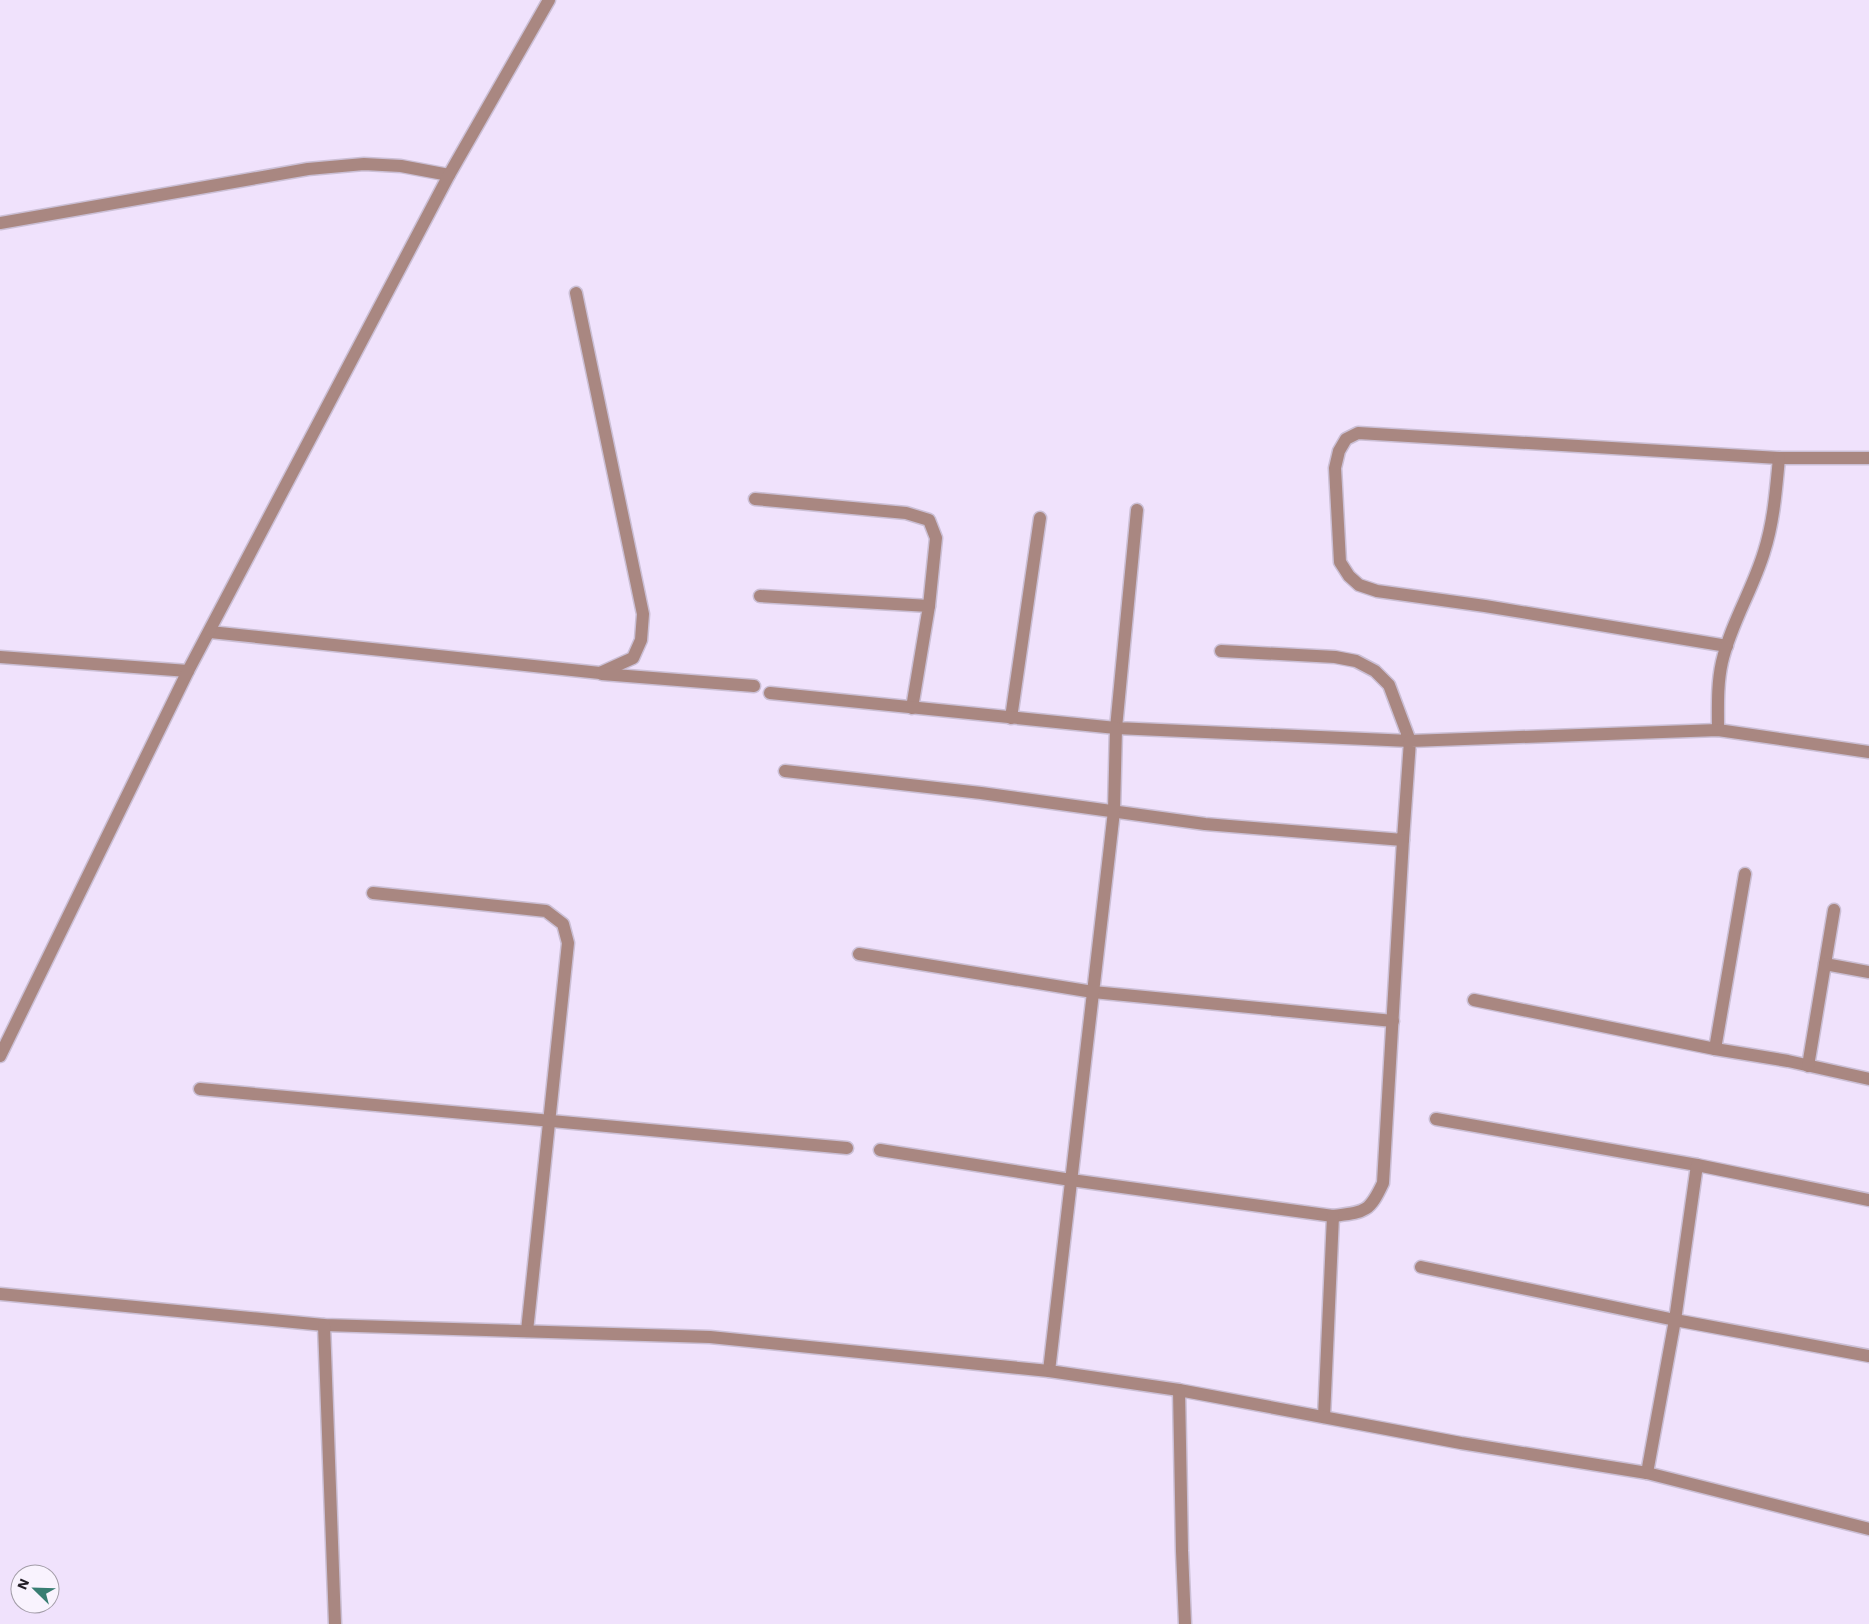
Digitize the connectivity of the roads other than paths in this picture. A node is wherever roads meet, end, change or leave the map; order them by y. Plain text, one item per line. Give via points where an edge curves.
1 (549, 0) edge
2 (449, 175) junction
3 (0, 223) edge
4 (576, 293) dead end
5 (1779, 458) junction
6 (1869, 458) edge
7 (755, 499) dead end
8 (1137, 510) dead end
9 (1040, 518) dead end
10 (760, 596) dead end
11 (929, 606) junction
12 (210, 632) junction
13 (1727, 646) junction
14 (1221, 651) dead end
15 (0, 657) edge
16 (188, 671) junction
17 (600, 673) junction
18 (754, 686) dead end
19 (770, 693) dead end
20 (912, 708) junction
21 (1011, 718) junction
22 (1116, 728) junction
23 (1718, 730) junction
24 (1410, 740) junction
25 (1869, 752) edge
26 (785, 771) dead end
27 (1114, 811) junction
28 (1403, 840) junction
29 (1745, 874) dead end
30 (373, 893) dead end
31 (1834, 910) dead end
32 (859, 954) dead end
33 (1825, 964) junction
34 (1869, 972) edge
35 (1093, 992) junction
36 (1474, 1000) dead end
37 (1393, 1021) junction
38 (1714, 1049) junction
39 (0, 1056) edge
40 (1808, 1066) junction
41 (1869, 1079) edge
42 (200, 1089) dead end
43 (1436, 1119) dead end
44 (548, 1121) junction
45 (848, 1148) dead end
46 (880, 1150) dead end
47 (1697, 1165) junction
48 (1071, 1180) junction
49 (1869, 1200) edge
50 (1333, 1216) junction
51 (1421, 1267) dead end
52 (0, 1294) edge
53 (1675, 1320) junction
54 (324, 1325) junction
55 (527, 1331) junction
56 (1869, 1356) edge
57 (1049, 1371) junction
58 (1179, 1390) junction
59 (1324, 1417) junction
60 (1647, 1473) junction
61 (1869, 1529) edge
62 (335, 1624) edge
63 (1185, 1624) edge

1 - 2 street
2 - 3 street via 401,166 364,164 308,169
2 - 12 street
4 - 17 street via 643,614 641,640 633,658
5 - 6 street
5 - 13 street via 1764,554
5 - 13 street via 1358,433 1346,439 1339,451 1335,468 1340,562 1359,585 1377,591
7 - 11 street via 906,512 929,520 936,538
8 - 22 street
9 - 21 street
10 - 11 street
11 - 20 street
12 - 16 street
12 - 17 street
13 - 23 street via 1718,688
14 - 24 street via 1356,661 1375,671 1389,685
15 - 16 street
16 - 39 street
17 - 18 street
19 - 20 street
20 - 21 street
21 - 22 street
22 - 24 street
22 - 27 street
23 - 24 street
23 - 25 street
24 - 28 street
26 - 27 street
27 - 28 street via 1205,824
27 - 35 street
28 - 37 street
29 - 38 street
30 - 44 street via 546,911 563,924 568,943
31 - 33 street
32 - 35 street
33 - 34 street
33 - 40 street
35 - 37 street
35 - 48 street
36 - 38 street
37 - 50 street via 1383,1183 1374,1203 1359,1213
38 - 40 street
40 - 41 street
42 - 44 street
43 - 47 street
44 - 45 street
44 - 55 street
46 - 48 street
47 - 49 street
47 - 53 street
48 - 50 street
48 - 57 street
50 - 59 street
51 - 53 street
52 - 54 street
53 - 56 street
53 - 60 street
54 - 55 street
54 - 62 street
55 - 57 street via 710,1337
57 - 58 street
58 - 59 street
58 - 63 street
59 - 60 street
60 - 61 street

